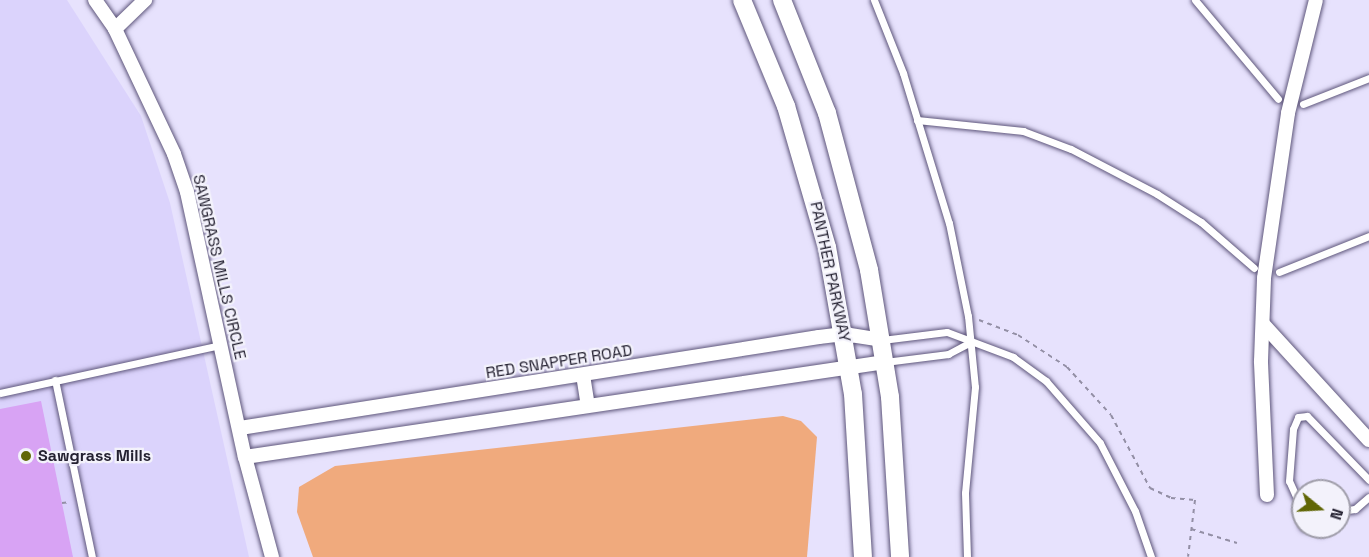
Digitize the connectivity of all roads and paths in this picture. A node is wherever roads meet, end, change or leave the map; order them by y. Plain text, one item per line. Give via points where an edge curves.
1 (145, 0) edge
2 (782, 0) edge
3 (874, 0) edge
4 (1195, 0) edge
5 (1316, 0) edge
6 (99, 1) edge
7 (746, 1) edge
8 (115, 29) junction
9 (1369, 78) edge
10 (1278, 99) dead end
11 (1303, 104) dead end
12 (917, 120) junction
13 (1369, 236) edge
14 (1254, 268) dead end
15 (1279, 272) dead end
16 (968, 316) junction
17 (1263, 324) junction
18 (844, 334) junction
19 (882, 340) junction
20 (971, 342) junction
21 (220, 345) junction
22 (885, 362) junction
23 (849, 365) junction
24 (583, 375) junction
25 (55, 380) junction
26 (0, 393) edge
27 (588, 405) junction
28 (240, 428) junction
29 (1369, 440) edge
30 (245, 457) junction
31 (1369, 480) edge
32 (1291, 484) edge
33 (1268, 495) dead end
34 (1369, 496) edge
35 (1351, 510) edge
36 (1190, 529) junction
37 (1237, 543) dead end
38 (92, 557) edge
39 (272, 557) edge
40 (863, 557) edge
41 (900, 557) edge
42 (967, 557) edge
43 (1151, 557) edge
44 (1188, 557) edge

1 - 8 street
2 - 19 main road via 815,80 849,186
3 - 12 lane
4 - 10 lane
5 - 17 street via 1285,129 1266,264
6 - 8 street, SAWGRASS MILLS CIRCLE
7 - 18 main road, PANTHER PARKWAY via 798,140 827,248
8 - 21 street, SAWGRASS MILLS CIRCLE via 174,154 206,268
9 - 11 lane
12 - 14 lane via 1023,131 1071,149 1158,194 1201,222
12 - 16 lane via 949,223
13 - 15 lane
16 - 20 lane
16 - 36 path via 1018,335 1067,367 1111,416 1150,488 1171,498 1195,500
17 - 29 street
17 - 33 street
18 - 19 street, RED SNAPPER ROAD
18 - 23 main road, PANTHER PARKWAY
18 - 24 street, RED SNAPPER ROAD
19 - 20 lane via 947,332
19 - 22 main road
20 - 22 lane via 948,354
20 - 42 lane via 975,387 965,493
20 - 43 lane via 1014,357 1046,381 1080,416 1117,473
21 - 25 lane
21 - 28 street, SAWGRASS MILLS CIRCLE
22 - 23 street
22 - 41 main road
23 - 27 street
23 - 40 main road, PANTHER PARKWAY
24 - 27 street
24 - 28 street, RED SNAPPER ROAD
25 - 26 lane
25 - 38 lane
27 - 30 street
28 - 30 street, SAWGRASS MILLS CIRCLE
30 - 39 street, SAWGRASS MILLS CIRCLE
31 - 32 lane via 1307,416 1298,417 1293,429
34 - 35 lane
36 - 37 path
36 - 44 path

